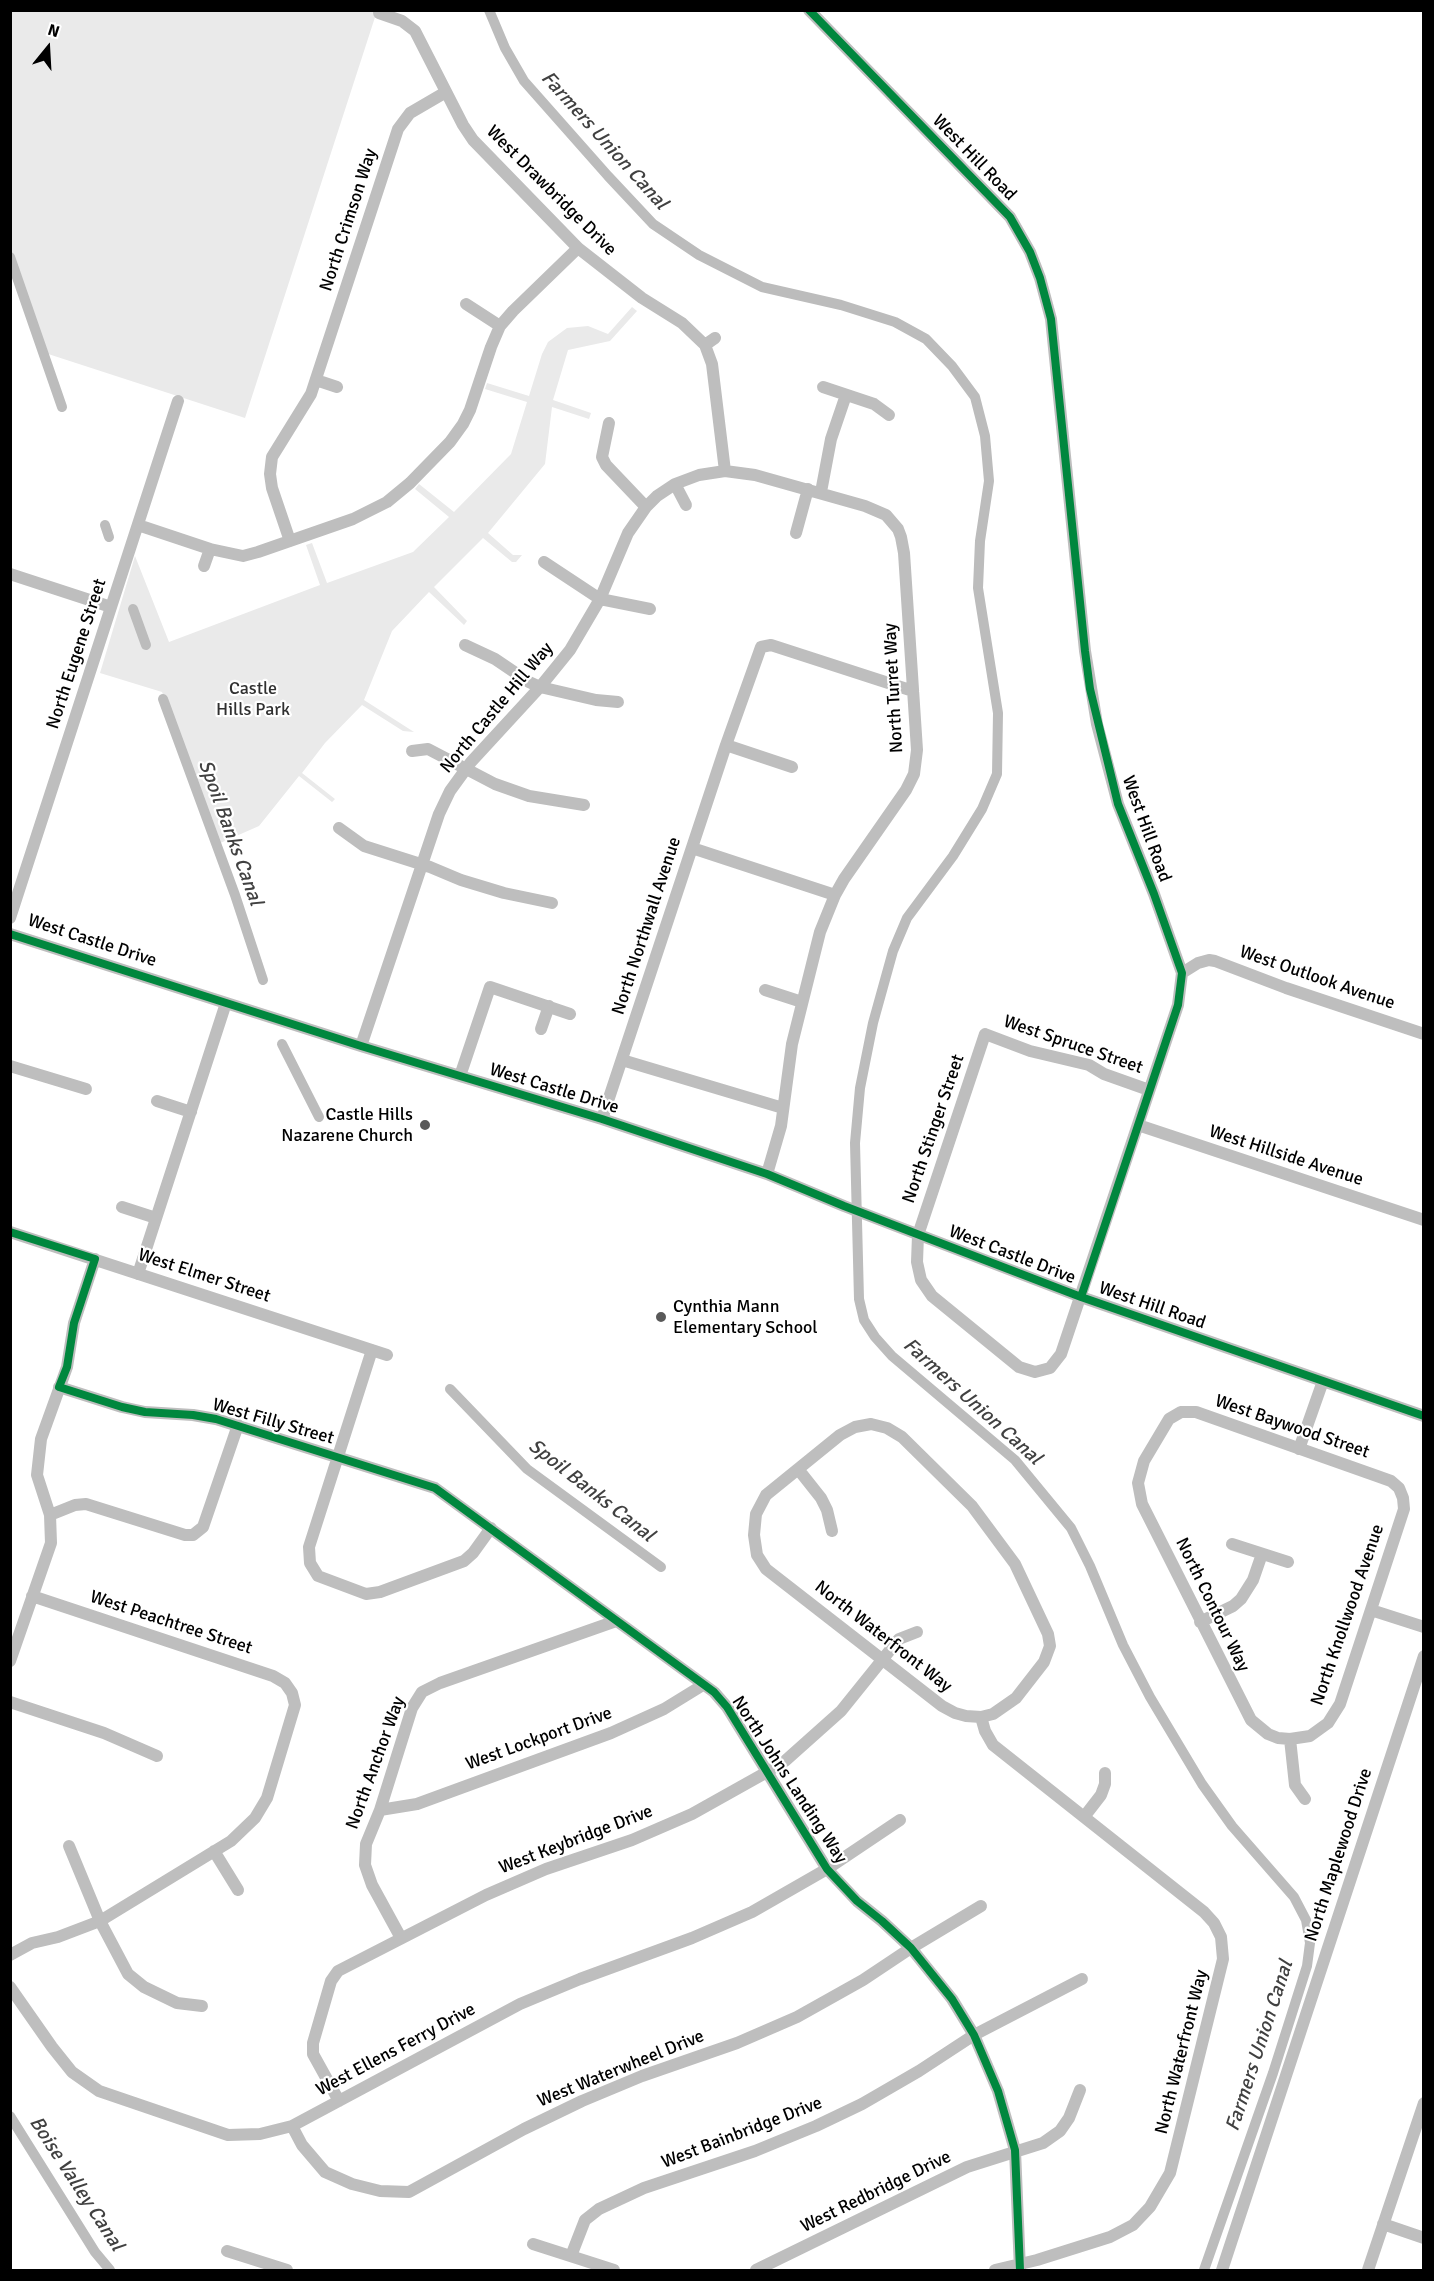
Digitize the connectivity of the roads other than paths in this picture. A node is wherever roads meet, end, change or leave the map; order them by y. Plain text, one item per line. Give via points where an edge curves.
1 (811, 11) edge
2 (379, 13) dead end
3 (446, 92) junction
4 (578, 248) junction
5 (466, 304) dead end
6 (500, 326) junction
7 (316, 380) junction
8 (337, 387) dead end
9 (823, 387) dead end
10 (846, 395) junction
11 (178, 401) dead end
12 (889, 415) dead end
13 (609, 423) dead end
14 (726, 471) junction
15 (675, 484) junction
16 (815, 491) junction
17 (686, 505) dead end
18 (646, 507) junction
19 (138, 525) junction
20 (796, 533) dead end
21 (290, 541) junction
22 (210, 549) junction
23 (544, 562) dead end
24 (204, 566) dead end
25 (10, 574) edge
26 (600, 599) junction
27 (111, 607) junction
28 (650, 609) dead end
29 (465, 645) dead end
30 (540, 687) junction
31 (913, 691) junction
32 (618, 702) dead end
33 (726, 745) junction
34 (412, 751) dead end
35 (792, 767) dead end
36 (466, 768) junction
37 (584, 805) dead end
38 (339, 828) dead end
39 (692, 848) junction
40 (422, 865) junction
41 (835, 896) junction
42 (552, 903) dead end
43 (10, 918) edge
44 (10, 934) edge
45 (1182, 973) junction
46 (765, 990) dead end
47 (802, 1002) junction
48 (226, 1003) junction
49 (549, 1006) junction
50 (570, 1014) dead end
51 (541, 1029) dead end
52 (985, 1034) joint
53 (1424, 1034) edge
54 (361, 1046) junction
55 (622, 1060) junction
56 (10, 1066) edge
57 (460, 1076) junction
58 (86, 1089) dead end
59 (1149, 1090) junction
60 (156, 1101) dead end
61 (783, 1108) junction
62 (191, 1112) junction
63 (602, 1119) junction
64 (1138, 1125) junction
65 (767, 1174) junction
66 (122, 1207) dead end
67 (156, 1218) junction
68 (1424, 1220) edge
69 (10, 1232) edge
70 (918, 1235) junction
71 (95, 1259) junction
72 (138, 1274) junction
73 (1081, 1297) junction
74 (372, 1350) junction
75 (387, 1355) dead end
76 (1323, 1381) junction
77 (59, 1387) junction
78 (1181, 1412) joint
79 (1424, 1416) edge
80 (238, 1425) junction
81 (1299, 1449) junction
82 (339, 1456) junction
83 (798, 1469) junction
84 (1391, 1481) joint
85 (50, 1515) junction
86 (491, 1528) junction
87 (832, 1531) dead end
88 (1232, 1544) dead end
89 (1262, 1554) junction
90 (1288, 1562) dead end
91 (32, 1596) junction
92 (1371, 1610) junction
93 (616, 1621) junction
94 (1200, 1622) junction
95 (1424, 1628) edge
96 (917, 1632) dead end
97 (1424, 1656) edge
98 (882, 1659) junction
99 (10, 1661) edge
100 (703, 1685) junction
101 (10, 1702) edge
102 (981, 1717) junction
103 (1290, 1739) junction
104 (157, 1756) dead end
105 (767, 1772) junction
106 (1105, 1773) dead end
107 (1305, 1799) dead end
108 (380, 1810) junction
109 (1084, 1817) junction
110 (900, 1820) dead end
111 (69, 1846) dead end
112 (214, 1851) junction
113 (827, 1869) junction
114 (238, 1890) dead end
115 (981, 1906) dead end
116 (100, 1922) junction
117 (401, 1938) junction
118 (911, 1948) junction
119 (10, 1955) edge
120 (1082, 1978) dead end
121 (10, 1987) edge
122 (202, 2006) dead end
123 (974, 2036) junction
124 (1080, 2090) dead end
125 (339, 2101) junction
126 (1424, 2103) edge
127 (292, 2126) junction
128 (1015, 2150) junction
129 (1383, 2224) junction
130 (1424, 2238) edge
131 (533, 2244) dead end
132 (227, 2251) dead end
133 (571, 2256) junction
134 (1020, 2267) edge
135 (270, 2268) edge
136 (287, 2271) edge
137 (614, 2271) edge
138 (756, 2271) edge
139 (995, 2271) edge
140 (1222, 2271) edge
141 (1368, 2271) edge

1 - 45 street, West Hill Road via 1003,209 1030,252 1051,319 1085,651 1098,724 1118,804
2 - 3 street, West Drawbridge Drive via 402,21 415,31
3 - 4 street, West Drawbridge Drive via 473,140
3 - 7 street, North Crimson Way via 410,113 398,129
4 - 6 street
4 - 14 street, West Drawbridge Drive via 642,298 710,342
5 - 6 street
6 - 21 street via 464,424 410,483 353,519
7 - 8 street
7 - 21 street, North Crimson Way via 275,451 270,474
9 - 10 street
10 - 12 street via 874,404
10 - 16 street
11 - 19 street, North Eugene Street
13 - 18 street via 602,457
14 - 15 street, North Castle Hill Way
14 - 16 street, North Turret Way
15 - 17 street
15 - 18 street, North Castle Hill Way
16 - 20 street
16 - 31 street, North Turret Way via 886,515 898,529 904,553
18 - 26 street, North Castle Hill Way via 628,533
19 - 22 street
19 - 27 street, North Eugene Street
21 - 22 street via 243,556
22 - 24 street
23 - 26 street
25 - 27 street
26 - 28 street
26 - 30 street, North Castle Hill Way via 570,650
27 - 43 street, North Eugene Street
29 - 30 street
30 - 32 street
30 - 36 street, North Castle Hill Way
31 - 33 street, North Northwall Avenue via 771,645 761,647
31 - 41 street, North Turret Way via 917,750 914,774
33 - 35 street
33 - 39 street, North Northwall Avenue
34 - 36 street via 428,749
36 - 37 street via 529,796
36 - 40 street, North Castle Hill Way via 439,814
38 - 40 street via 364,846
39 - 41 street
39 - 55 street, North Northwall Avenue
40 - 42 street via 504,893
40 - 54 street, North Castle Hill Way
41 - 47 street, North Turret Way via 820,932
44 - 48 street, West Castle Drive
45 - 53 street, West Outlook Avenue via 1198,963 1215,961
45 - 59 street, West Hill Road via 1178,1005
46 - 47 street
47 - 61 street, North Turret Way
48 - 54 street, West Castle Drive
48 - 62 street
49 - 50 street
49 - 51 street
49 - 57 street via 490,987
52 - 59 street, West Spruce Street via 1030,1051 1089,1065
52 - 70 street, North Stinger Street
54 - 57 street, West Castle Drive
55 - 61 street
55 - 63 street, North Northwall Avenue
56 - 58 street
57 - 63 street, West Castle Drive
59 - 64 street, West Hill Road
60 - 62 street
61 - 65 street, North Turret Way
62 - 67 street
63 - 65 street, West Castle Drive
64 - 68 street, West Hillside Avenue
64 - 73 street, West Hill Road
65 - 70 street, West Castle Drive
66 - 67 street
67 - 72 street
69 - 71 street, West Elmer Street
70 - 73 street, West Castle Drive
70 - 73 street, North Stinger Street via 917,1263 921,1280 932,1296 1018,1367 1035,1372 1050,1368 1061,1353
71 - 72 street, West Elmer Street
71 - 77 street
72 - 74 street, West Elmer Street
73 - 76 street, West Hill Road
74 - 75 street, West Elmer Street
74 - 82 street
76 - 79 street, West Hill Road
76 - 81 street
77 - 80 street, West Filly Street via 145,1412 193,1415
77 - 85 street via 40,1439 37,1475
78 - 81 street, West Baywood Street via 1196,1412
78 - 94 street, North Contour Way via 1169,1419 1144,1461 1138,1483 1142,1504
80 - 82 street, West Filly Street
80 - 85 street via 203,1527 193,1535 86,1504 75,1504
81 - 84 street, West Baywood Street
82 - 86 street, North Johns Landing Way via 435,1488
82 - 86 street via 309,1547 310,1563 318,1576 366,1594 380,1592 464,1561
83 - 87 street via 821,1498
83 - 98 street, North Waterfront Way via 766,1495 756,1514 757,1555 766,1569
83 - 102 street via 855,1427 871,1424 887,1428 902,1437 972,1506 1015,1564 1050,1646 1044,1662 1016,1698
84 - 92 street, North Knollwood Avenue via 1399,1488 1404,1509
85 - 91 street via 51,1543
86 - 93 street, North Johns Landing Way
88 - 89 street
89 - 90 street
89 - 94 street via 1241,1599
91 - 99 street
91 - 112 street, West Peachtree Street via 285,1683 292,1693 294,1713 267,1798 255,1818
92 - 95 street
92 - 103 street, North Knollwood Avenue via 1335,1714 1320,1731
93 - 100 street, North Johns Landing Way
93 - 108 street, North Anchor Way via 422,1692 412,1708
94 - 103 street, North Contour Way via 1251,1720 1268,1734
96 - 98 street, West Keybridge Drive via 898,1639
97 - 140 street, North Maplewood Drive
98 - 102 street, North Waterfront Way via 942,1706 960,1715
98 - 105 street, West Keybridge Drive via 841,1711
100 - 105 street, North Johns Landing Way via 727,1707
100 - 108 street, West Lockport Drive via 664,1709 611,1733 417,1804
101 - 104 street via 104,1733
102 - 109 street, North Waterfront Way via 993,1745
103 - 107 street via 1295,1785
105 - 113 street, North Johns Landing Way
105 - 117 street, West Keybridge Drive via 692,1814 486,1894
106 - 109 street via 1101,1795
108 - 117 street, North Anchor Way via 366,1844 365,1865
109 - 134 street, North Waterfront Way via 1204,1912 1221,1936 1223,1959 1170,2173 1162,2189 1133,2225 1110,2237
110 - 113 street, West Ellens Ferry Drive
111 - 116 street
112 - 114 street
112 - 116 street
113 - 118 street, North Johns Landing Way
113 - 125 street, West Ellens Ferry Drive via 752,1912 520,2004
115 - 118 street, West Waterwheel Drive
116 - 119 street via 32,1943
116 - 122 street via 128,1974 144,1987 177,2003
117 - 125 street, West Keybridge Drive via 346,1965 331,1981 312,2043 313,2054
118 - 123 street, North Johns Landing Way via 952,1999
118 - 127 street, West Waterwheel Drive via 797,2017 582,2101 409,2192 380,2191 325,2172
120 - 123 street, West Bainbridge Drive
121 - 127 street, West Ellens Ferry Drive via 72,2072 99,2091 228,2135 260,2134
123 - 128 street, North Johns Landing Way via 998,2091
123 - 133 street, West Bainbridge Drive via 862,2104 816,2126 644,2188 599,2209 585,2220
124 - 128 street, West Redbridge Drive via 1060,2131 1043,2143
125 - 127 street, West Ellens Ferry Drive
126 - 129 street
128 - 134 street, North Johns Landing Way
128 - 138 street, West Redbridge Drive via 967,2167
129 - 130 street
129 - 141 street
131 - 133 street
132 - 135 street
133 - 137 street
134 - 139 street, North Waterfront Way
135 - 136 street

